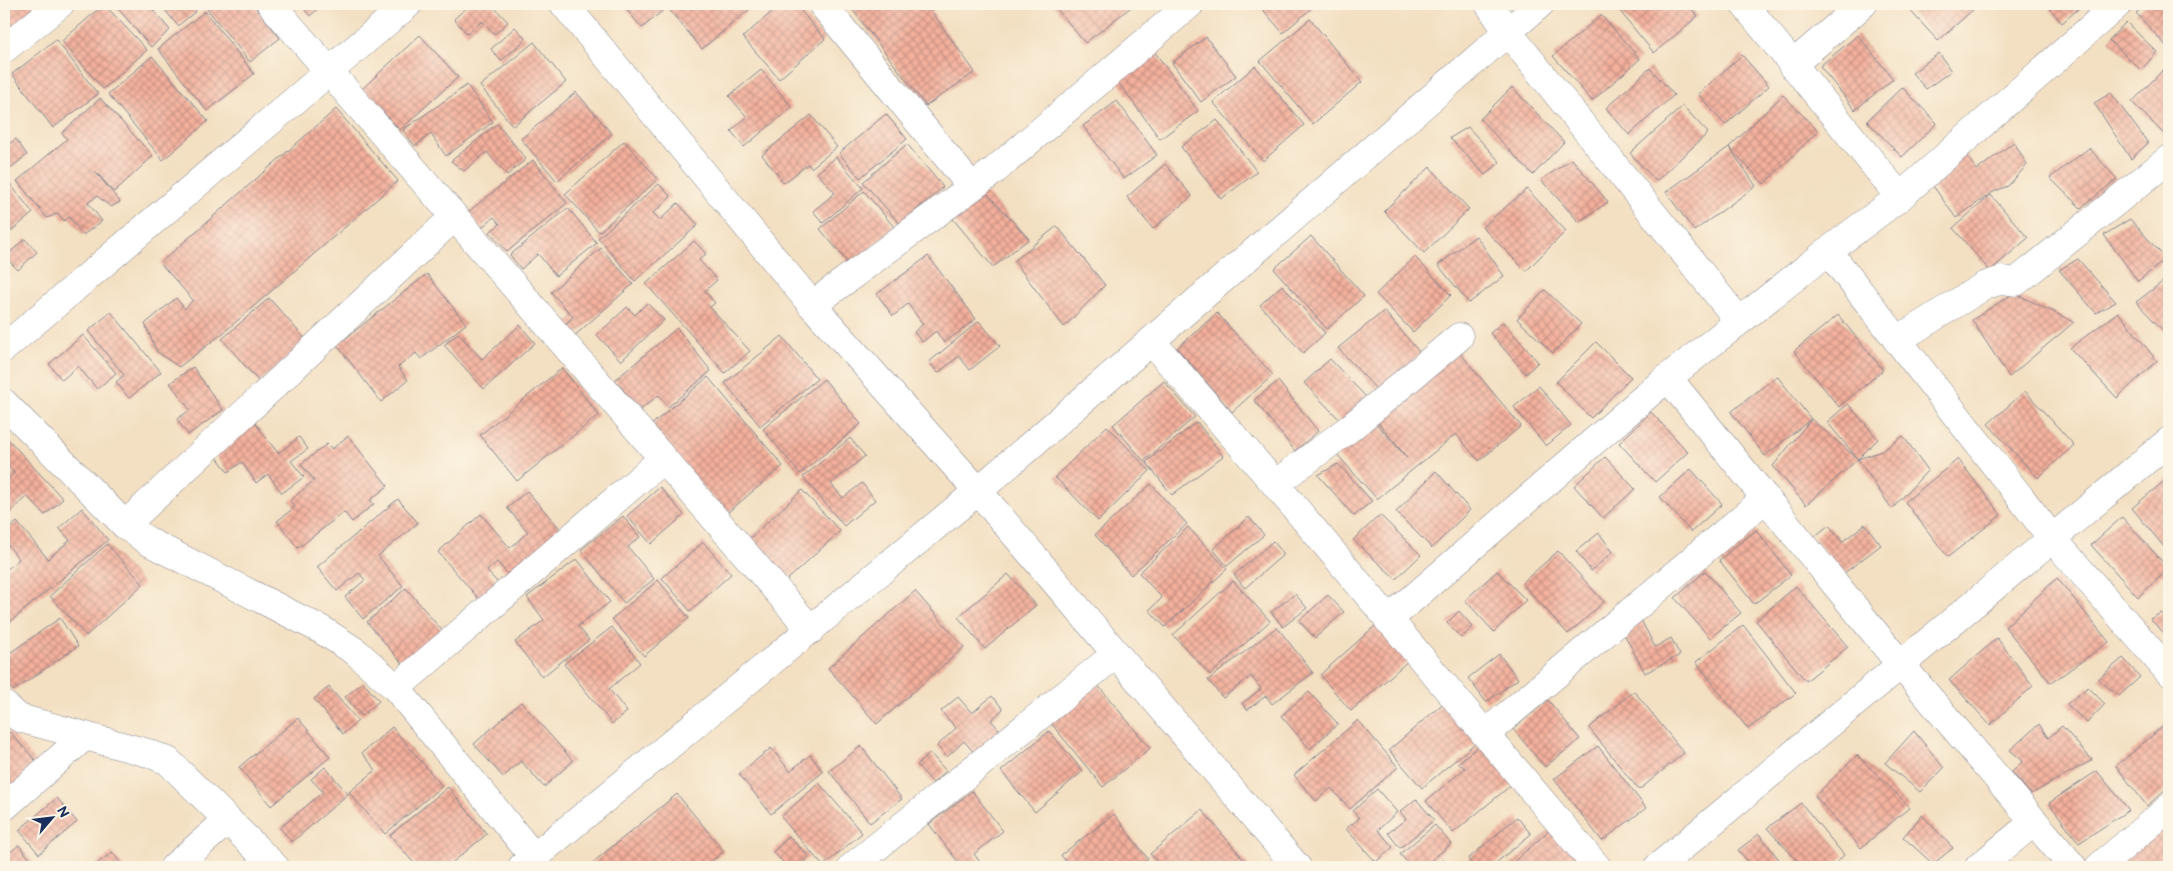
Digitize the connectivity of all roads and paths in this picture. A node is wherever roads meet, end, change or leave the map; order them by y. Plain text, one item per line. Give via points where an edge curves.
1 (60, 4) edge
2 (271, 4) edge
3 (408, 4) edge
4 (564, 4) edge
5 (822, 4) edge
6 (1190, 4) edge
7 (1489, 4) edge
8 (1540, 4) edge
9 (1744, 4) edge
10 (1863, 4) edge
11 (2118, 4) edge
12 (1507, 31) junction
13 (4, 49) edge
14 (1792, 65) junction
15 (329, 71) junction
16 (2169, 159) edge
17 (971, 186) junction
18 (1900, 197) junction
19 (454, 217) junction
20 (1828, 250) junction
21 (812, 305) junction
22 (1739, 321) junction
23 (1459, 336) dead end
24 (1151, 340) junction
25 (1897, 340) junction
26 (4, 348) edge
27 (1668, 378) junction
28 (4, 403) edge
29 (2169, 441) edge
30 (663, 459) junction
31 (1276, 484) junction
32 (978, 491) junction
33 (1766, 498) junction
34 (125, 524) junction
35 (2052, 538) junction
36 (1388, 620) junction
37 (811, 630) junction
38 (1116, 654) junction
39 (1901, 665) junction
40 (2169, 672) edge
41 (396, 688) junction
42 (4, 705) edge
43 (1485, 734) junction
44 (86, 736) junction
45 (4, 807) edge
46 (2169, 808) edge
47 (228, 820) junction
48 (2034, 822) junction
49 (528, 862) edge
50 (174, 867) edge
51 (275, 867) edge
52 (852, 867) edge
53 (1297, 867) edge
54 (1597, 867) edge
55 (1658, 867) edge
56 (1979, 867) edge
57 (2074, 867) edge
58 (2099, 867) edge

1 - 13 street
2 - 15 street
3 - 15 street
4 - 21 street
5 - 17 street
6 - 17 street via 995,170
7 - 12 street
8 - 12 street
9 - 14 street
10 - 14 street
11 - 18 street
12 - 22 street
12 - 24 street
14 - 18 street
15 - 19 street
15 - 26 street
16 - 25 street via 2016,282 2002,280 1984,286
17 - 21 street
18 - 20 street
19 - 30 street
19 - 34 street
20 - 22 street
20 - 25 street
21 - 32 street
22 - 27 street
23 - 31 street via 1350,428
24 - 31 street
24 - 32 street
25 - 35 street
27 - 33 street
27 - 36 street
28 - 34 street
29 - 35 street
30 - 37 street
30 - 41 street
31 - 36 street
32 - 37 street
32 - 38 street
33 - 39 street
33 - 43 street
34 - 41 street via 150,542 322,630 356,652
35 - 39 street
35 - 40 street
36 - 43 street
37 - 49 street
38 - 52 street
38 - 53 street
39 - 48 street
39 - 55 street
41 - 49 street
42 - 44 street via 19,718
43 - 54 street
44 - 45 street
44 - 47 street via 148,753 168,762
46 - 58 street
47 - 50 street
47 - 51 street
48 - 56 street
48 - 57 street

